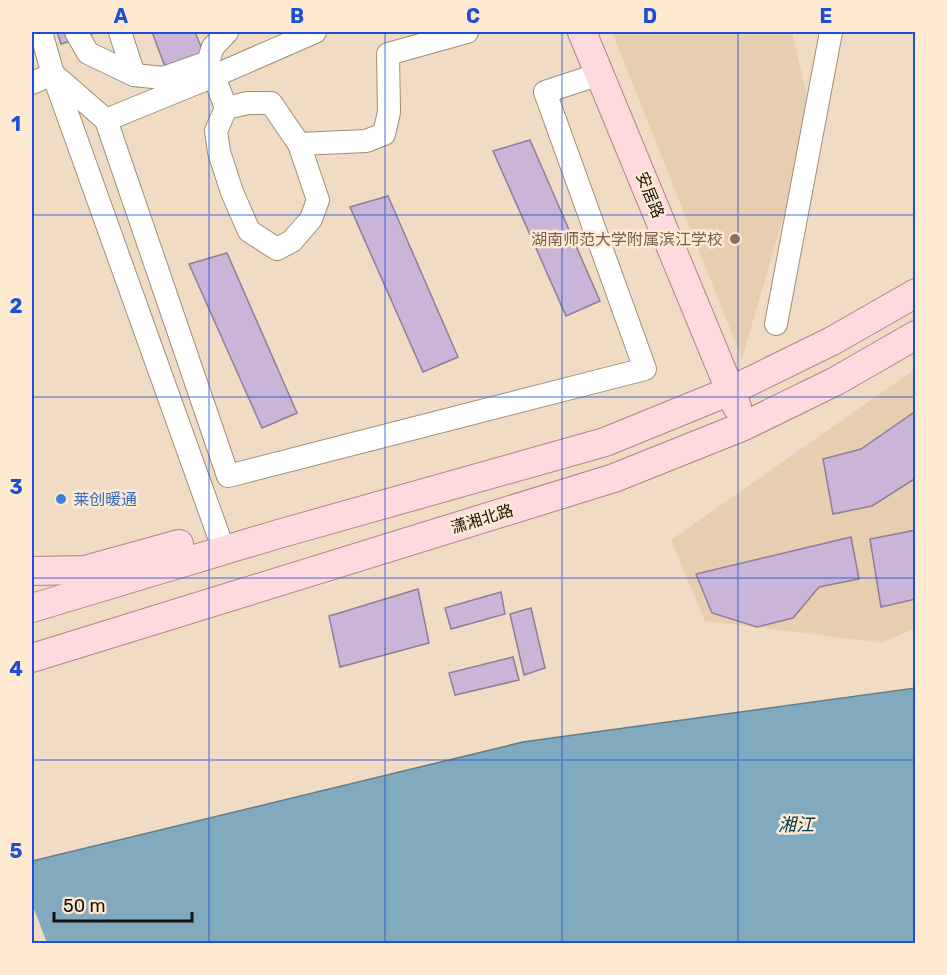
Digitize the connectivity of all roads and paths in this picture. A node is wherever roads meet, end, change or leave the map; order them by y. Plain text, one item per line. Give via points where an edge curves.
1 (41, 32) edge
2 (76, 32) edge
3 (120, 32) edge
4 (227, 32) edge
5 (315, 32) edge
6 (467, 32) edge
7 (582, 32) edge
8 (831, 32) edge
9 (53, 74) junction
10 (600, 74) junction
11 (134, 75) junction
12 (214, 76) junction
13 (32, 83) edge
14 (226, 108) junction
15 (106, 120) junction
16 (299, 144) junction
17 (915, 293) edge
18 (776, 324) dead end
19 (915, 335) edge
20 (730, 391) junction
21 (744, 426) junction
22 (407, 498) junction
23 (218, 534) junction
24 (32, 571) edge
25 (32, 608) edge
26 (32, 658) edge
27 (32, 936) edge
28 (34, 944) edge

1 - 9 street
2 - 11 street via 88,53
3 - 11 street
4 - 11 street via 213,47 208,62 163,78
5 - 12 street
6 - 16 street via 388,54 389,112 384,134 366,141
7 - 10 main road, 安居路
8 - 18 street
9 - 13 street
9 - 15 street
9 - 23 street
10 - 15 street via 545,93 645,369 228,476
10 - 20 main road, 安居路
12 - 14 street
12 - 15 street
14 - 16 street via 271,103
14 - 16 street via 216,131 232,192 249,231 277,249 292,241 311,219 318,200
17 - 20 main road via 832,341
19 - 21 main road, 潇湘北路 via 836,381
20 - 21 main road, 安居路
20 - 22 main road via 605,442
21 - 26 main road, 潇湘北路 via 614,478
22 - 23 main road via 302,512
22 - 25 main road
23 - 24 main road via 84,570
27 - 28 path

